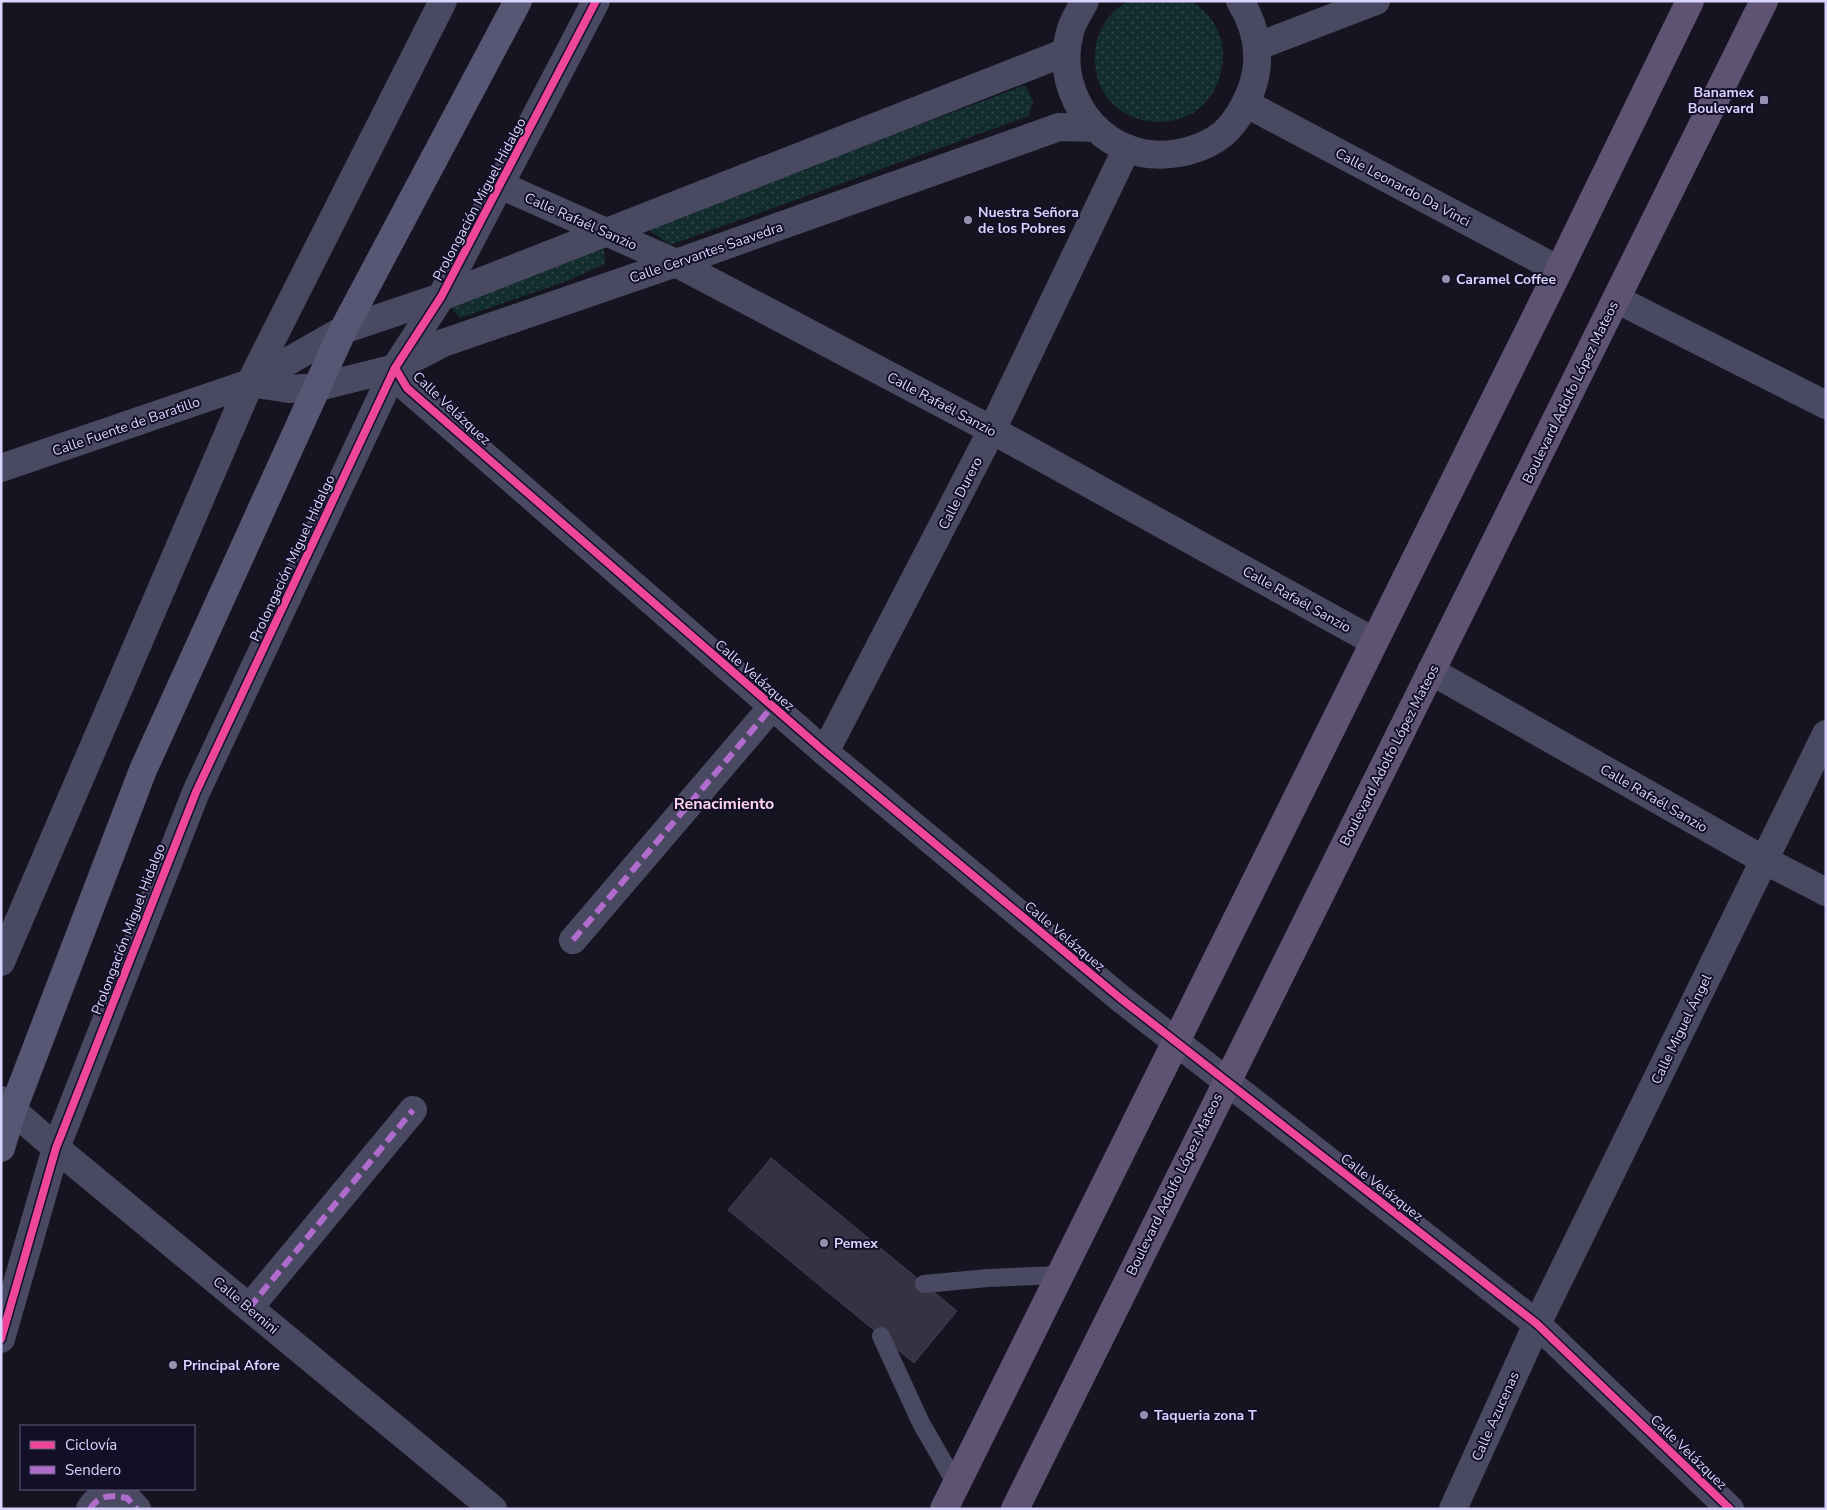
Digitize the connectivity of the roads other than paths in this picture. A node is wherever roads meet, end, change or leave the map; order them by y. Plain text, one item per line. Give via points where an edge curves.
1 (443, 1) edge
2 (518, 1) edge
3 (596, 1) edge
4 (1085, 1) edge
5 (1240, 1) edge
6 (1376, 1) edge
7 (1690, 1) edge
8 (1764, 1) edge
9 (1258, 46) junction
10 (1066, 52) junction
11 (1246, 104) junction
12 (1096, 128) junction
13 (1126, 148) junction
14 (500, 185) junction
15 (606, 232) junction
16 (676, 263) junction
17 (1559, 270) junction
18 (441, 297) junction
19 (1616, 299) junction
20 (343, 330) junction
21 (395, 368) junction
22 (250, 383) junction
23 (319, 387) junction
24 (1826, 405) edge
25 (992, 430) junction
26 (1, 468) edge
27 (1373, 641) junction
28 (1431, 671) junction
29 (772, 707) junction
30 (1826, 734) edge
31 (824, 752) junction
32 (1764, 860) junction
33 (1826, 892) edge
34 (573, 940) dead end
35 (1, 962) edge
36 (1176, 1042) junction
37 (1224, 1080) junction
38 (7, 1105) edge
39 (413, 1110) dead end
40 (1, 1148) edge
41 (56, 1148) junction
42 (1061, 1275) junction
43 (924, 1284) dead end
44 (249, 1308) junction
45 (1537, 1324) junction
46 (881, 1336) dead end
47 (1, 1339) edge
48 (956, 1484) junction
49 (1727, 1508) edge
50 (90, 1509) edge
51 (137, 1509) edge
52 (493, 1509) edge
53 (944, 1509) edge
54 (1015, 1509) edge
55 (1453, 1509) edge

1 - 22 street
2 - 20 main road
3 - 14 street, Prolongación Miguel Hidalgo
4 - 10 street via 1070,30
5 - 9 street via 1248,14
6 - 9 street
7 - 17 main road
8 - 19 main road, Boulevard Adolfo López Mateos
9 - 11 street via 1257,72
10 - 12 street via 1069,85 1076,101
10 - 15 street
11 - 13 street via 1224,133 1194,149 1160,155
11 - 17 street, Calle Leonardo Da Vinci
12 - 13 street
12 - 16 street, Calle Cervantes Saavedra via 1059,127
13 - 25 street, Calle Durero
14 - 15 street, Calle Rafaél Sanzio
14 - 18 street, Prolongación Miguel Hidalgo
15 - 16 street, Calle Rafaél Sanzio
15 - 18 street
16 - 21 street, Calle Cervantes Saavedra via 443,343
16 - 25 street, Calle Rafaél Sanzio
17 - 27 main road
18 - 20 street
18 - 21 street, Prolongación Miguel Hidalgo
19 - 24 street
19 - 28 main road, Boulevard Adolfo López Mateos
20 - 22 street, Calle Fuente de Baratillo
20 - 23 main road
21 - 23 street, Calle Cervantes Saavedra
21 - 29 street, Calle Velázquez via 407,388
21 - 41 street, Prolongación Miguel Hidalgo via 196,792
22 - 23 street, Calle Fuente de Baratillo via 289,389
22 - 26 street, Calle Fuente de Baratillo
22 - 35 street
23 - 38 main road via 143,770
25 - 27 street, Calle Rafaél Sanzio
25 - 31 street, Calle Durero
27 - 36 main road
28 - 32 street, Calle Rafaél Sanzio
28 - 37 main road, Boulevard Adolfo López Mateos
29 - 31 street, Calle Velázquez
29 - 34 street
30 - 32 street, Calle Miguel Ángel
31 - 36 street, Calle Velázquez
32 - 33 street, Calle Rafaél Sanzio
32 - 45 street, Calle Miguel Ángel
36 - 37 street, Calle Velázquez
36 - 42 main road
37 - 45 street, Calle Velázquez
37 - 54 main road, Boulevard Adolfo López Mateos
38 - 40 main road
38 - 41 street, Calle Bernini
39 - 44 street
41 - 44 street, Calle Bernini
41 - 47 street, Prolongación Miguel Hidalgo
42 - 43 lane
42 - 48 main road
44 - 52 street, Calle Bernini
45 - 49 street, Calle Velázquez
45 - 55 street, Calle Azucenas
46 - 48 lane via 921,1423
48 - 53 main road
50 - 51 street via 95,1501 109,1495 127,1498

